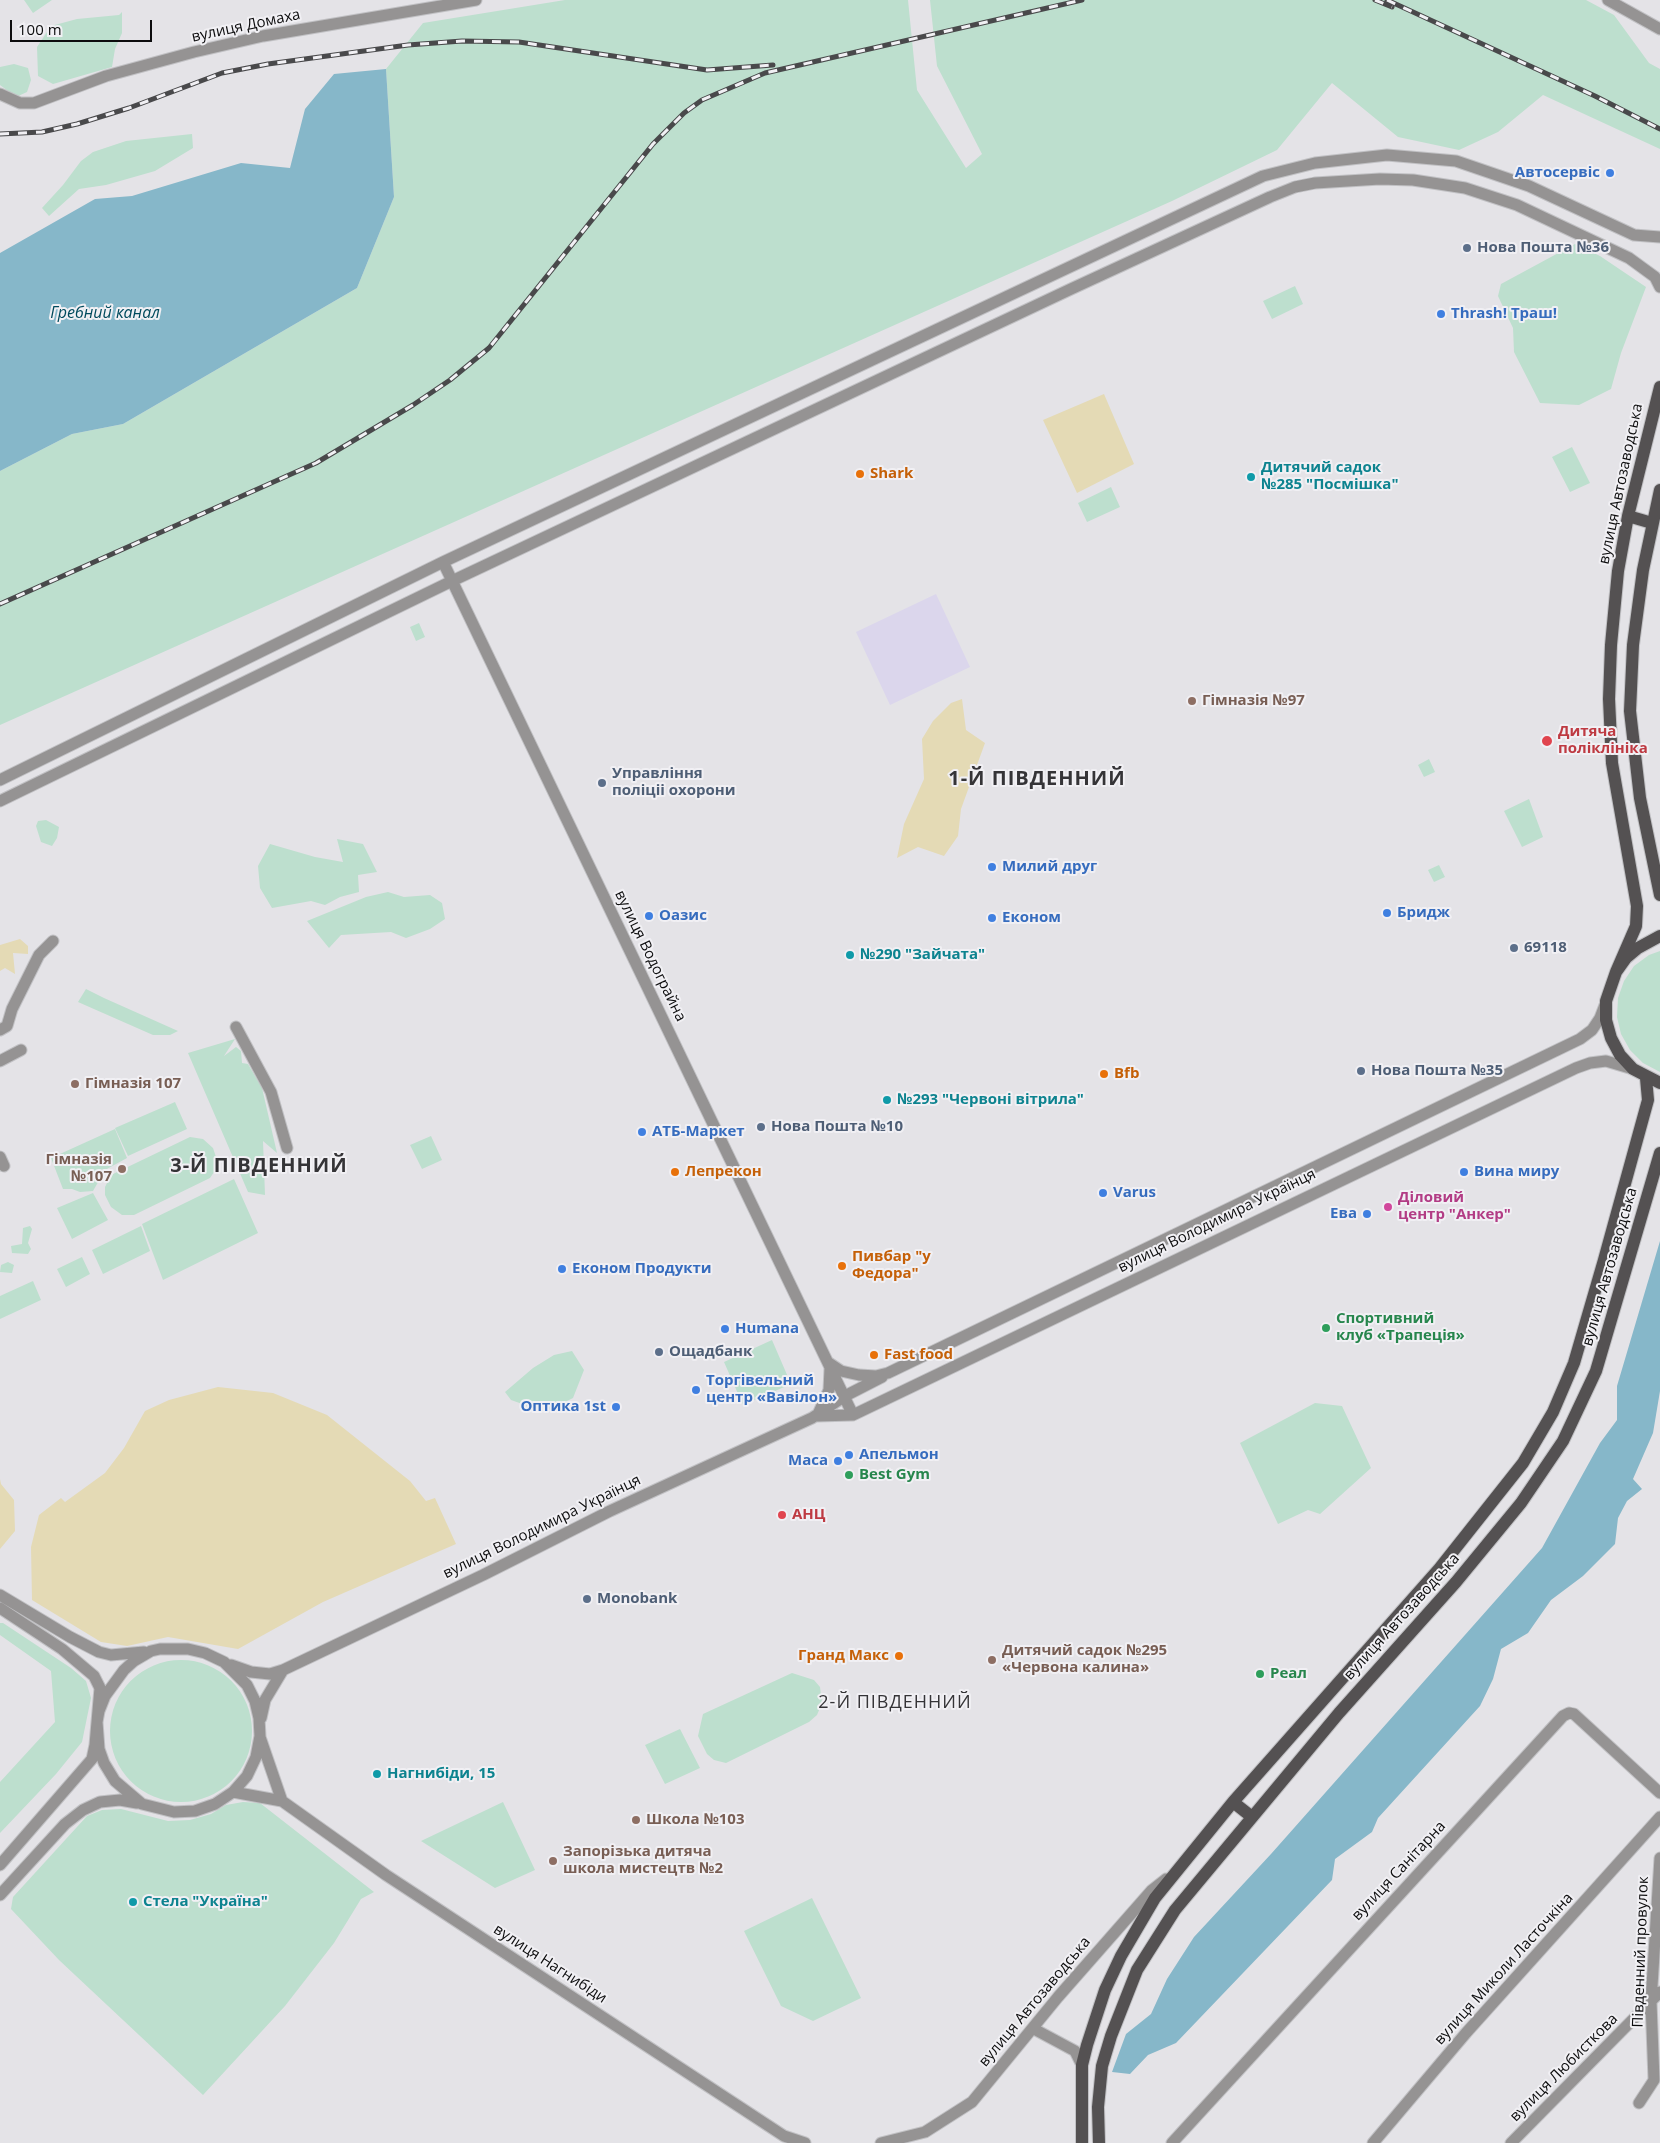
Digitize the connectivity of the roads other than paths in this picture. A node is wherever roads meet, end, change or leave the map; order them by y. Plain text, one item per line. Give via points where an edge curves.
1 (476, 0) edge
2 (1608, 0) edge
3 (1660, 29) edge
4 (0, 94) edge
5 (1660, 237) edge
6 (1660, 287) edge
7 (1660, 387) edge
8 (1660, 490) edge
9 (1628, 516) junction
10 (1652, 522) junction
11 (443, 562) junction
12 (452, 581) junction
13 (0, 780) edge
14 (0, 802) edge
15 (1660, 895) edge
16 (1660, 936) edge
17 (53, 942) dead end
18 (1616, 972) junction
19 (1606, 1001) junction
20 (236, 1027) dead end
21 (0, 1030) edge
22 (21, 1050) dead end
23 (0, 1061) edge
24 (1633, 1069) junction
25 (1646, 1078) junction
26 (1660, 1083) edge
27 (287, 1148) dead end
28 (1660, 1152) edge
29 (829, 1363) junction
30 (888, 1373) junction
31 (845, 1396) junction
32 (853, 1415) junction
33 (817, 1416) junction
34 (1439, 1568) junction
35 (1456, 1582) junction
36 (0, 1594) edge
37 (0, 1608) edge
38 (151, 1652) junction
39 (224, 1662) junction
40 (283, 1670) junction
41 (98, 1722) junction
42 (260, 1736) junction
43 (233, 1792) junction
44 (1660, 1792) edge
45 (282, 1801) junction
46 (1234, 1802) junction
47 (142, 1804) junction
48 (1252, 1817) junction
49 (1660, 1817) edge
50 (1660, 1858) edge
51 (0, 1865) edge
52 (1175, 1872) junction
53 (0, 1895) edge
54 (1660, 1992) edge
55 (1651, 2002) junction
56 (1034, 2028) junction
57 (1082, 2065) junction
58 (1639, 2103) dead end
59 (806, 2143) edge
60 (881, 2143) edge
61 (1082, 2143) edge
62 (1099, 2143) edge
63 (1172, 2143) edge
64 (1373, 2143) edge
65 (1511, 2143) edge

1 - 4 street, вулиця Домаха via 263,36 194,52 106,76 34,103 20,103
2 - 3 street
5 - 11 street via 1634,235 1529,186 1456,161 1387,155 1284,170 1263,176
6 - 12 street via 1655,276 1629,258 1517,205 1465,188 1380,178 1295,187
7 - 9 main road, вулиця Автозаводська
8 - 10 main road
9 - 10 main road
9 - 18 main road, вулиця Автозаводська via 1612,627 1609,699 1612,763 1637,916 1636,926
10 - 15 main road via 1633,645 1630,711 1640,798
11 - 12 street, вулиця Водограйна
11 - 13 street
12 - 14 street
12 - 29 street, вулиця Водограйна
16 - 18 main road, вулиця Володимира Українця via 1638,948
17 - 21 street via 39,955 7,1026
18 - 19 main road, вулиця Володимира Українця
19 - 24 main road, вулиця Володимира Українця via 1606,1020 1611,1038
19 - 30 street, вулиця Володимира Українця via 1592,1030 1580,1039
20 - 27 street via 272,1092
22 - 23 street
24 - 25 main road, вулиця Володимира Українця
24 - 32 street, вулиця Володимира Українця via 1606,1061 1576,1068
25 - 26 main road, вулиця Володимира Українця
25 - 34 main road, вулиця Автозаводська via 1648,1100 1574,1363 1553,1412 1522,1463
28 - 35 main road, вулиця Автозаводська via 1596,1370 1563,1441 1521,1503
29 - 30 street via 841,1371 859,1375
29 - 31 street, вулиця Водограйна
29 - 33 street via 829,1390
30 - 31 street, вулиця Володимира Українця
31 - 32 street, вулиця Водограйна
31 - 33 street, вулиця Володимира Українця
32 - 33 street, вулиця Володимира Українця
33 - 40 street, вулиця Володимира Українця via 610,1511
34 - 35 main road
34 - 46 main road, вулиця Автозаводська
35 - 48 main road, вулиця Автозаводська
36 - 38 street via 99,1652 111,1655
37 - 41 street via 62,1648 94,1676 100,1688
38 - 39 street, вулиця Володимира Українця via 188,1649
38 - 41 street, вулиця Володимира Українця via 134,1661 113,1682 105,1696
39 - 40 street, вулиця Володимира Українця via 251,1672 270,1674
39 - 42 street, вулиця Володимира Українця via 247,1685 255,1701
40 - 42 street, вулиця Володимира Українця via 265,1700
41 - 47 street, вулиця Володимира Українця via 99,1749 104,1763 116,1781
41 - 51 street, вулиця Володимира Українця via 92,1758
42 - 43 street, вулиця Володимира Українця via 256,1757 247,1776
42 - 45 street
43 - 45 street, вулиця Нагнибіди
43 - 47 street, вулиця Володимира Українця via 215,1804 195,1811 174,1812
44 - 63 street, вулиця Санітарна via 1574,1714 1563,1716
45 - 59 street, вулиця Нагнибіди via 386,1875 784,2136
46 - 48 main road
46 - 52 main road, вулиця Автозаводська
47 - 53 street, вулиця Володимира Українця via 120,1800 100,1802 83,1810 65,1824
48 - 62 main road, вулиця Автозаводська via 1175,1910 1137,1970 1124,1998 1102,2066
49 - 64 street, вулиця Миколи Ласточкіна via 1472,2026
50 - 55 street, Південний провулок
52 - 56 street, вулиця Автозаводська via 1152,1890
52 - 57 main road, вулиця Автозаводська via 1155,1898 1121,1956 1105,1990
54 - 55 street, вулиця Любисткова
55 - 58 street, Південний провулок via 1654,2080
55 - 65 street, вулиця Любисткова
56 - 57 street via 1074,2051
56 - 60 street, вулиця Автозаводська via 972,2102 926,2132
57 - 61 main road, вулиця Автозаводська

